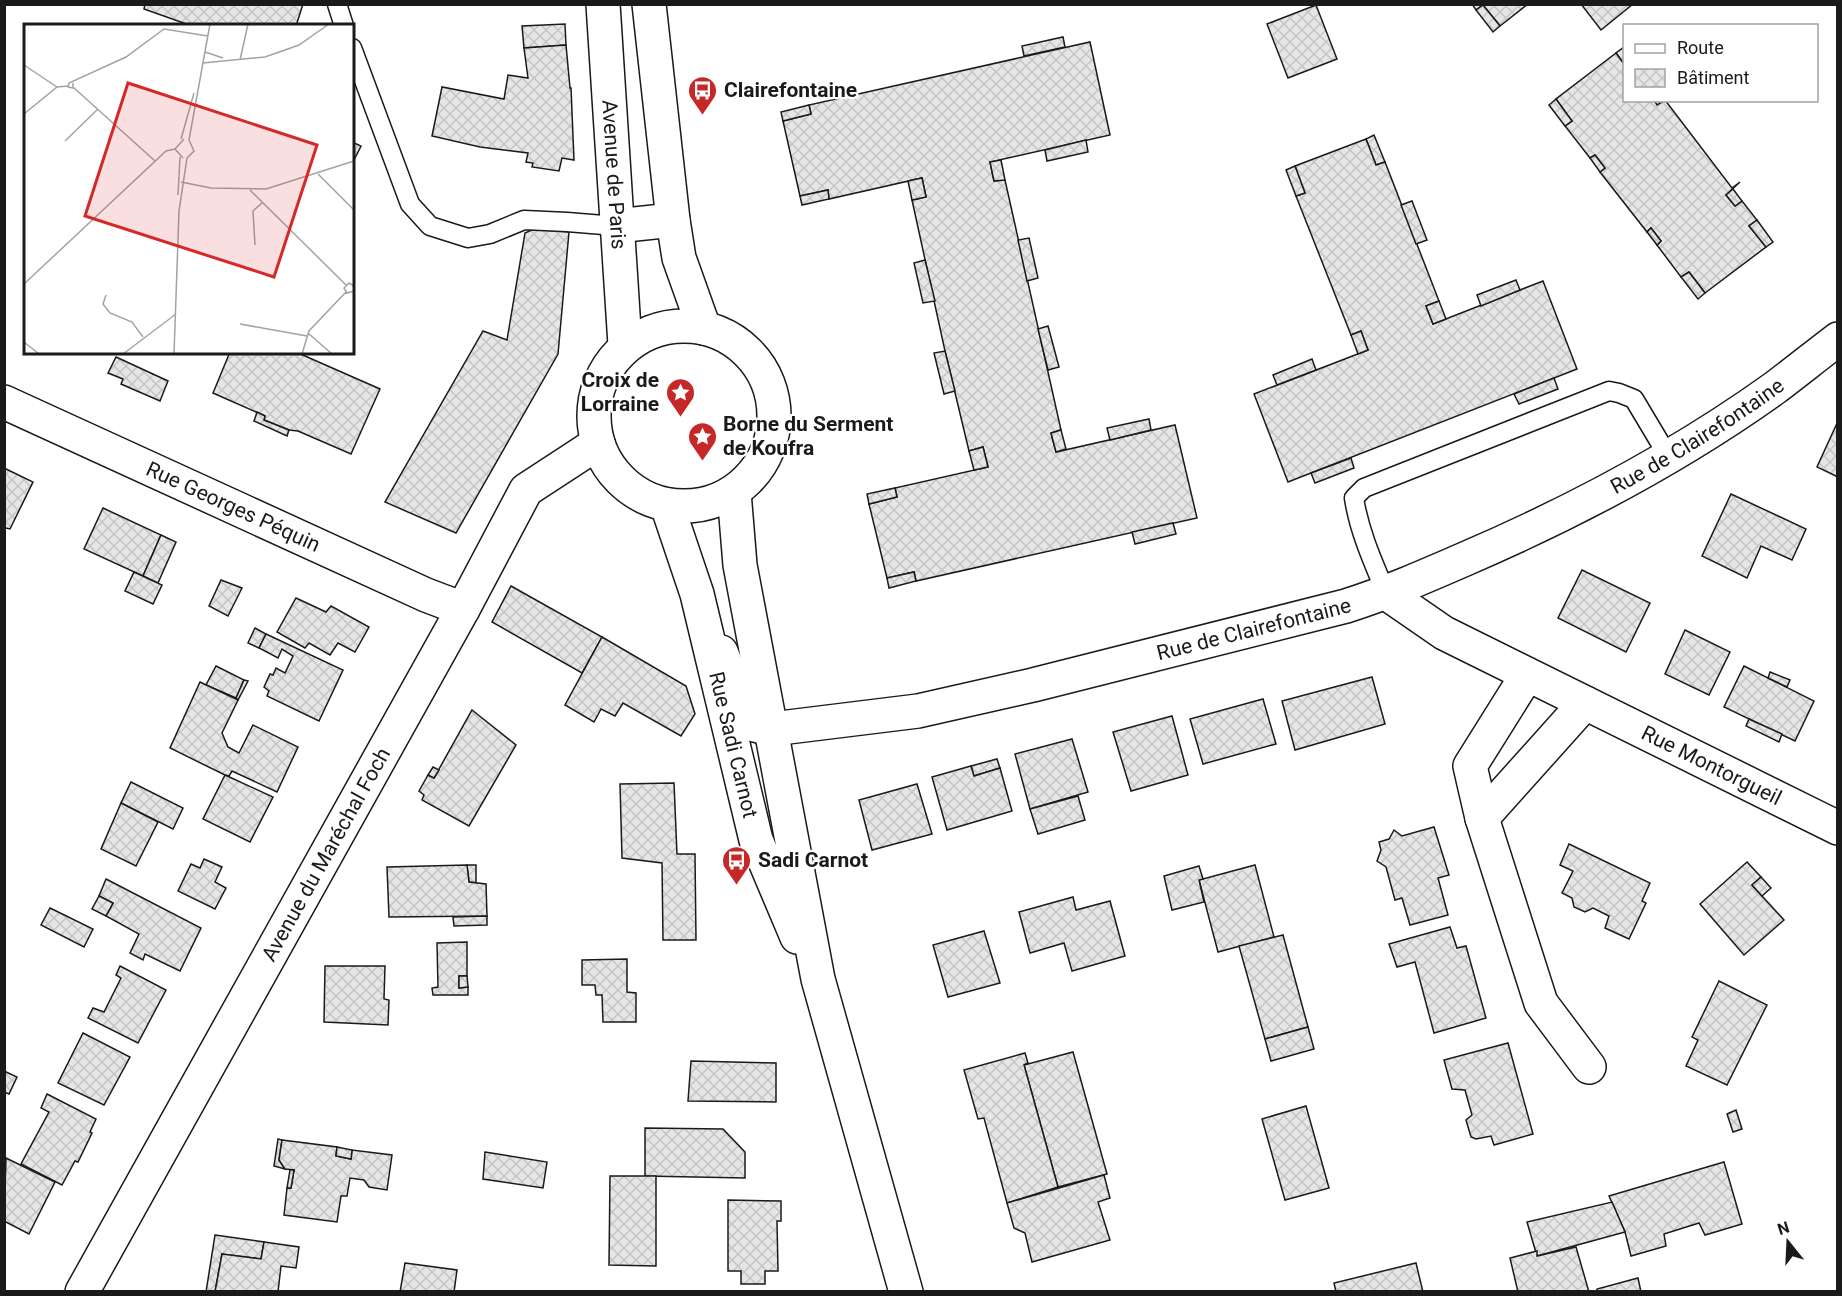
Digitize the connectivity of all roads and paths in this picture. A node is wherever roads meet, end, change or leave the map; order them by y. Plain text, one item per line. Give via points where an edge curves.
1 (336, 4) edge
2 (603, 4) edge
3 (649, 4) edge
4 (343, 24) edge
5 (354, 53) edge
6 (673, 220) junction
7 (616, 226) junction
8 (704, 328) junction
9 (1838, 339) edge
10 (625, 345) junction
11 (4, 402) edge
12 (598, 444) junction
13 (1668, 456) junction
14 (734, 492) junction
15 (667, 505) junction
16 (1386, 593) junction
17 (697, 594) junction
18 (463, 609) junction
19 (1527, 675) junction
20 (1585, 703) junction
21 (772, 729) junction
22 (1482, 818) junction
23 (1838, 828) edge
24 (818, 979) junction
25 (1589, 1067) dead end
26 (82, 1292) edge
27 (906, 1292) edge

1 - 4 lane
2 - 7 street, Avenue de Paris
3 - 6 street
5 - 7 lane via 410,204 430,226 468,238 524,220
6 - 7 street
6 - 8 street via 679,258
7 - 10 street, Avenue de Paris
8 - 10 street via 655,330
8 - 14 street via 730,339 752,356 766,380 773,407 772,436 761,461 750,479
9 - 13 street, Rue de Clairefontaine via 1775,387
10 - 12 street via 610,363 597,390 593,421
11 - 18 street, Rue Georges Péquin
12 - 15 street via 615,476 639,495
12 - 18 street, Avenue du Maréchal Foch via 526,490
13 - 16 street, Rue de Clairefontaine via 1520,535
13 - 16 lane via 1634,399 1609,391 1364,488 1354,498 1356,514
14 - 15 street via 694,505
14 - 21 street, Rue Sadi Carnot via 740,565
15 - 17 street, Rue Sadi Carnot
16 - 19 street, Rue Montorgueil via 1444,633
16 - 21 street, Rue de Clairefontaine via 1275,626 1033,686 918,711
17 - 21 street via 748,719 754,725
17 - 24 street, Rue Sadi Carnot via 756,840
18 - 26 street, Avenue du Maréchal Foch
19 - 20 street, Rue Montorgueil
19 - 22 street via 1470,766
20 - 22 street
20 - 23 street, Rue Montorgueil
21 - 24 street, Rue Sadi Carnot
22 - 25 street via 1540,1003
24 - 27 street, Rue Sadi Carnot

